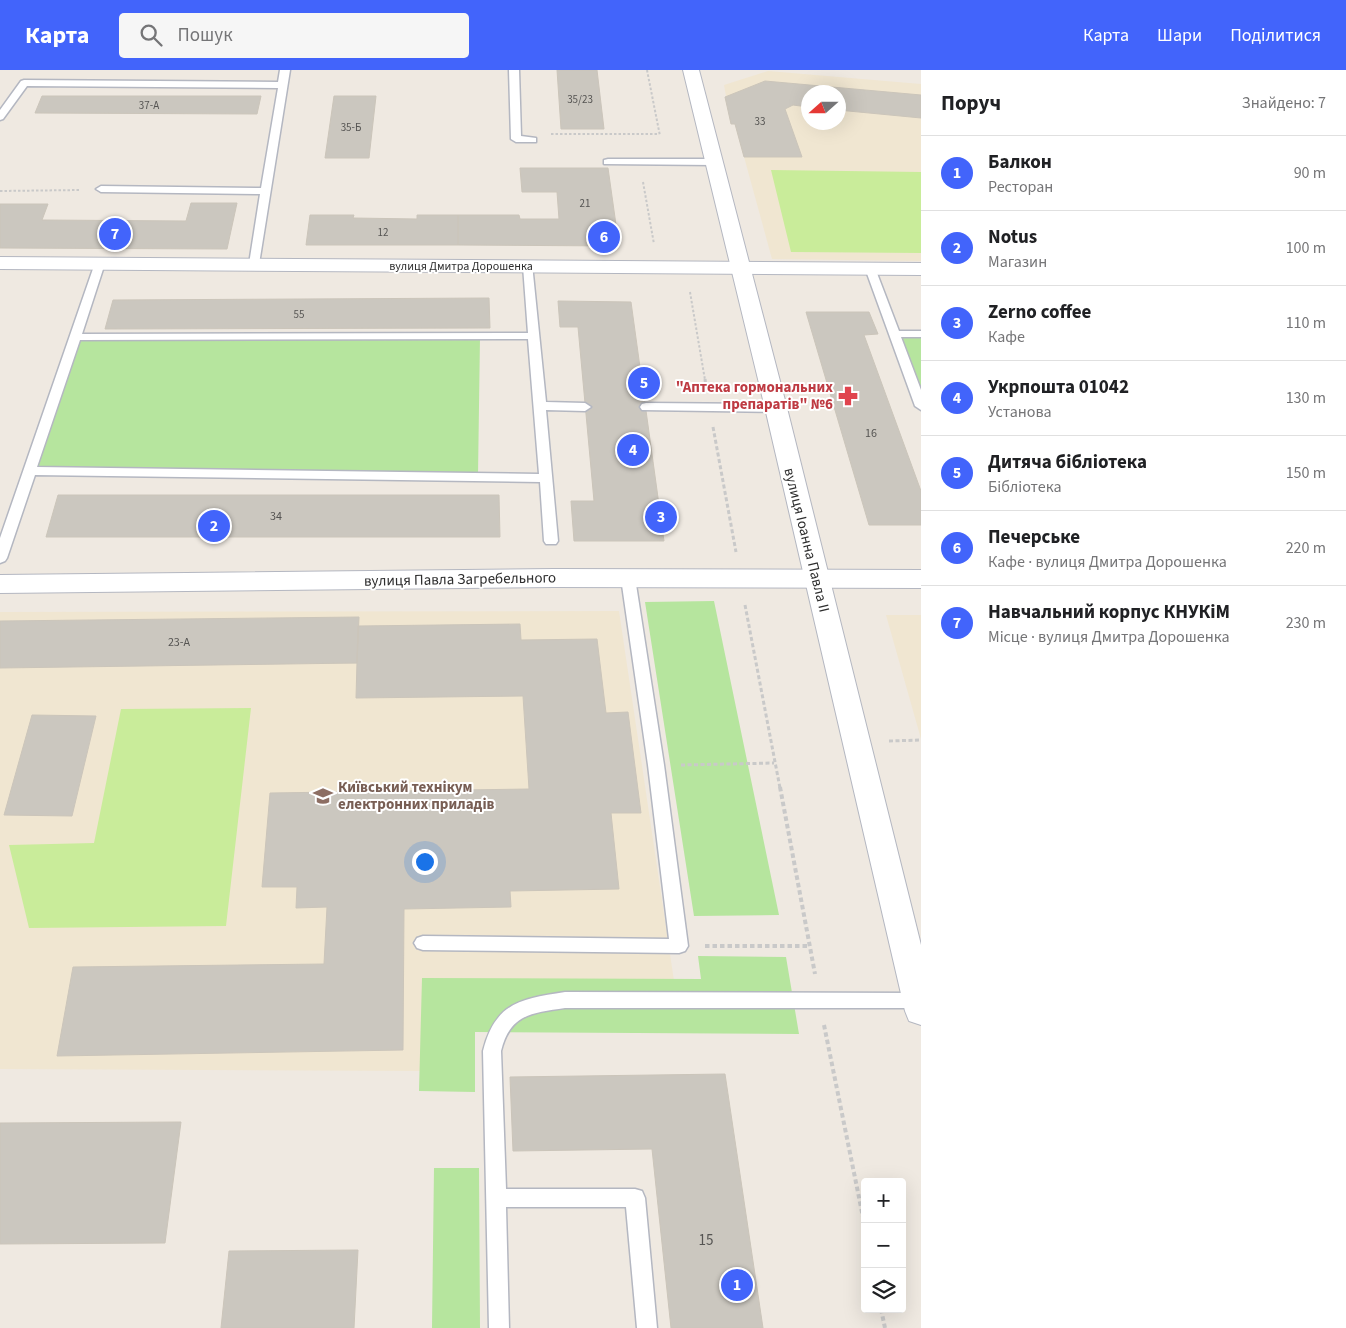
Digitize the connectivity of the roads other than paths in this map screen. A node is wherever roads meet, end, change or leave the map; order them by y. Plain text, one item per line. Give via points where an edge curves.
1 (285, 70) edge
2 (514, 70) edge
3 (691, 70) edge
4 (282, 85) junction
5 (0, 117) edge
6 (533, 140) dead end
7 (608, 162) dead end
8 (714, 162) junction
9 (101, 189) road end
10 (266, 191) junction
11 (0, 263) edge
12 (100, 263) junction
13 (254, 264) junction
14 (528, 266) junction
15 (740, 268) junction
16 (870, 268) junction
17 (921, 269) edge
18 (894, 334) junction
19 (921, 334) edge
20 (534, 336) junction
21 (75, 337) junction
22 (540, 406) junction
23 (921, 406) edge
24 (585, 407) dead end
25 (646, 407) dead end
26 (776, 408) junction
27 (30, 471) junction
28 (546, 478) junction
29 (551, 541) dead end
30 (0, 558) edge
31 (628, 578) junction
32 (816, 579) junction
33 (921, 579) edge
34 (0, 584) edge
35 (424, 943) dead end
36 (920, 1006) edge
37 (496, 1198) junction
38 (499, 1328) edge
39 (647, 1328) edge

1 - 4 lane
2 - 6 lane via 516,139
3 - 8 street, вулиця Іоанна Павла II
4 - 5 lane via 24,83
4 - 10 lane
7 - 8 lane
8 - 15 street, вулиця Іоанна Павла II
9 - 10 lane
10 - 13 lane
11 - 12 street, вулиця Дмитра Дорошенка
12 - 13 street, вулиця Дмитра Дорошенка
12 - 21 lane
13 - 14 street, вулиця Дмитра Дорошенка
14 - 15 street, вулиця Дмитра Дорошенка
14 - 20 lane
15 - 16 street, вулиця Дмитра Дорошенка
15 - 26 street, вулиця Іоанна Павла II
16 - 17 street, вулиця Дмитра Дорошенка
16 - 18 lane
18 - 19 lane
18 - 23 lane
20 - 21 lane
20 - 22 lane
21 - 27 lane
22 - 24 lane
22 - 28 lane
25 - 26 lane
26 - 32 street, вулиця Іоанна Павла II
27 - 28 lane
27 - 30 lane
28 - 29 lane
31 - 32 street, вулиця Павла Загребельного
31 - 34 street, вулиця Павла Загребельного
31 - 35 lane via 679,946
32 - 33 street, вулиця Павла Загребельного
32 - 36 street, вулиця Іоанна Павла II
36 - 37 lane via 820,1001 565,1000 531,1006 510,1014 498,1030 492,1052
37 - 38 lane
37 - 39 lane via 635,1198

